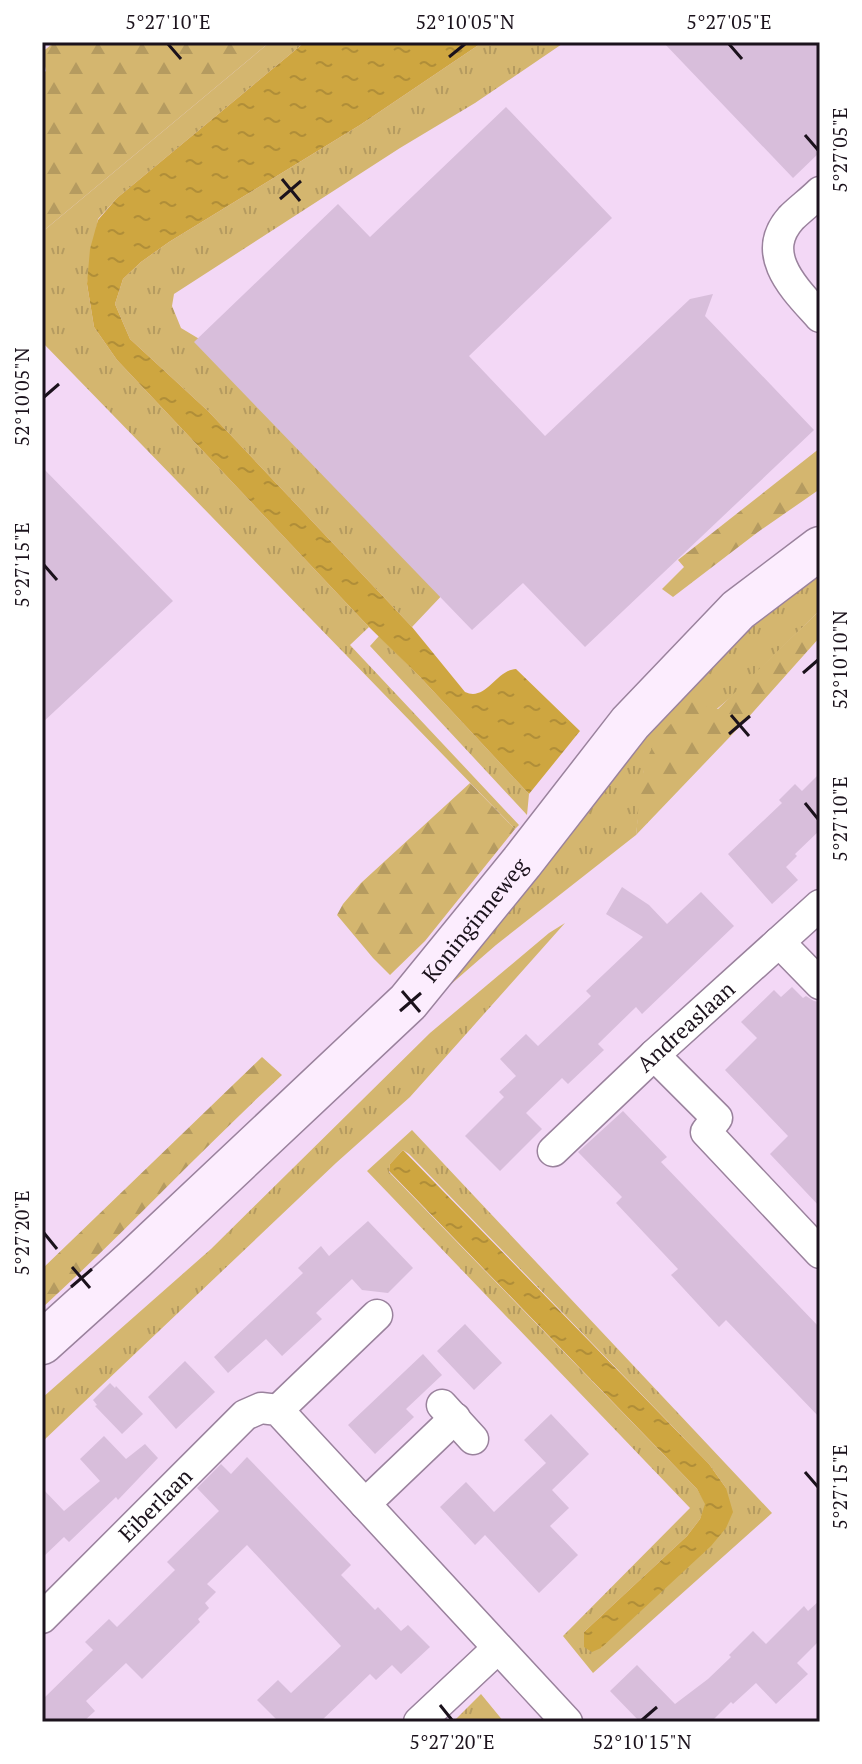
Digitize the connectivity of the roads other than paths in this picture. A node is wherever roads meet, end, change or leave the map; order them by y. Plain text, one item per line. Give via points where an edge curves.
1 (820, 192) edge
2 (820, 317) edge
3 (820, 548) edge
4 (820, 905) edge
5 (779, 942) junction
6 (820, 984) edge
7 (654, 1055) junction
8 (553, 1151) dead end
9 (820, 1253) edge
10 (377, 1315) dead end
11 (42, 1343) edge
12 (278, 1410) junction
13 (457, 1421) dead end
14 (365, 1504) junction
15 (42, 1618) edge
16 (498, 1648) junction
17 (419, 1722) edge
18 (567, 1722) edge

1 - 2 street via 782,231 778,249 790,284
3 - 11 main road, Koninginneweg via 738,610 630,723 408,1002
4 - 5 street, Andreaslaan
5 - 6 street
5 - 7 street, Andreaslaan
7 - 8 street, Andreaslaan
7 - 9 street via 717,1118 706,1132
10 - 12 street
12 - 14 street
12 - 15 street, Eiberlaan via 261,1408 245,1415
13 - 14 street
14 - 16 street
16 - 17 street
16 - 18 street

